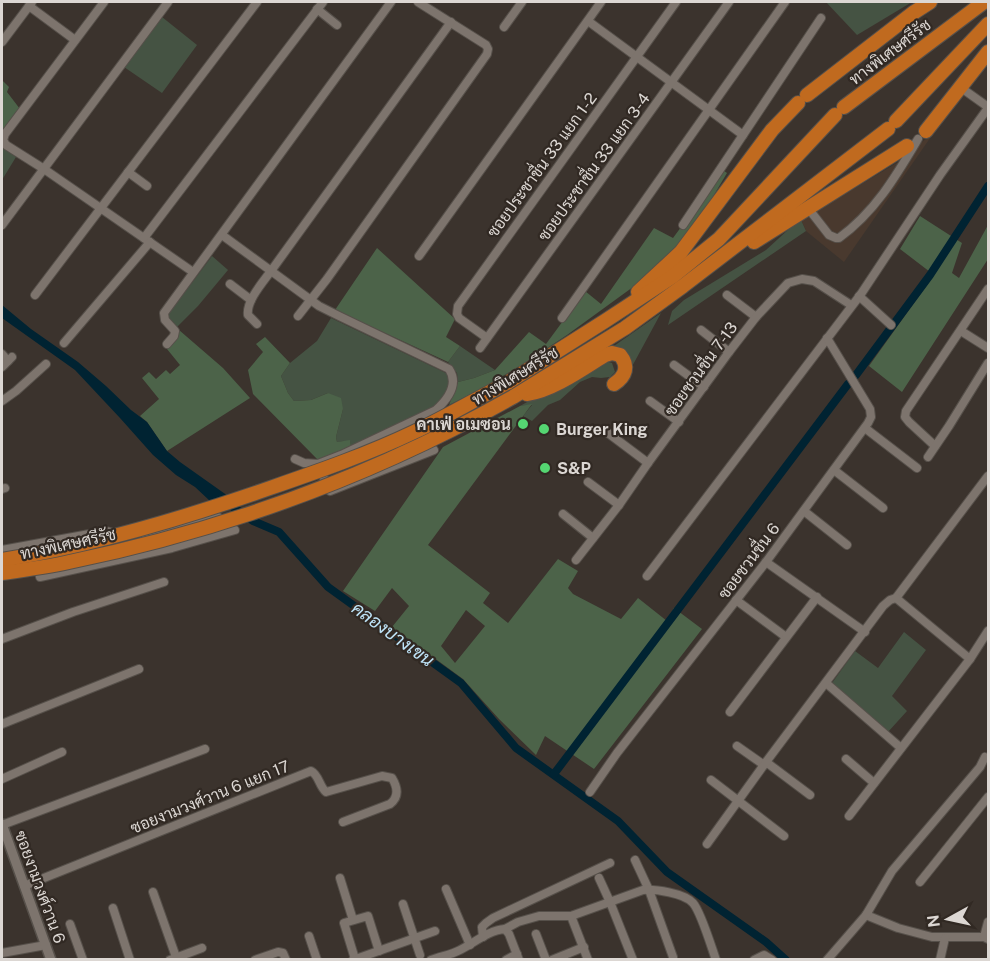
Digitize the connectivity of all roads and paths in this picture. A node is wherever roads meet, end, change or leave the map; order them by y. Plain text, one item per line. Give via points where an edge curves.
1 (104, 2) edge
2 (168, 2) edge
3 (257, 2) edge
4 (323, 2) edge
5 (391, 2) edge
6 (418, 2) edge
7 (522, 2) edge
8 (601, 2) edge
9 (676, 2) edge
10 (729, 2) edge
11 (785, 2) edge
12 (930, 2) edge
13 (984, 2) edge
14 (30, 4) edge
15 (317, 9) junction
16 (821, 18) dead end
17 (588, 21) junction
18 (452, 22) junction
19 (988, 24) edge
20 (337, 25) dead end
21 (504, 27) dead end
22 (75, 40) junction
23 (2, 42) edge
24 (988, 52) edge
25 (636, 57) junction
26 (671, 82) junction
27 (960, 87) junction
28 (988, 108) edge
29 (708, 110) junction
30 (743, 135) junction
31 (917, 139) junction
32 (44, 169) junction
33 (128, 172) junction
34 (147, 186) dead end
35 (100, 208) junction
36 (808, 208) junction
37 (2, 225) edge
38 (683, 225) dead end
39 (222, 236) junction
40 (147, 240) junction
41 (419, 256) dead end
42 (271, 271) junction
43 (193, 272) junction
44 (230, 284) dead end
45 (683, 286) junction
46 (988, 289) edge
47 (35, 295) dead end
48 (727, 295) dead end
49 (859, 296) junction
50 (311, 299) junction
51 (251, 300) junction
52 (851, 305) junction
53 (298, 316) dead end
54 (756, 317) junction
55 (562, 318) dead end
56 (605, 321) junction
57 (257, 324) dead end
58 (891, 325) dead end
59 (701, 330) dead end
60 (961, 331) junction
61 (488, 338) junction
62 (827, 338) junction
63 (64, 342) dead end
64 (167, 344) dead end
65 (480, 348) dead end
66 (988, 348) edge
67 (729, 352) junction
68 (2, 354) edge
69 (988, 363) edge
70 (46, 364) dead end
71 (674, 365) dead end
72 (2, 367) edge
73 (614, 384) dead end
74 (704, 387) junction
75 (515, 396) junction
76 (2, 401) edge
77 (650, 401) dead end
78 (679, 422) junction
79 (865, 428) junction
80 (608, 433) dead end
81 (935, 446) junction
82 (434, 450) dead end
83 (928, 457) dead end
84 (295, 459) dead end
85 (648, 463) junction
86 (318, 464) junction
87 (917, 468) dead end
88 (834, 470) junction
89 (988, 476) edge
90 (588, 482) dead end
91 (619, 505) junction
92 (883, 508) dead end
93 (804, 511) junction
94 (563, 514) dead end
95 (218, 517) dead end
96 (235, 530) dead end
97 (593, 537) junction
98 (32, 545) junction
99 (847, 545) dead end
100 (2, 550) edge
101 (2, 560) edge
102 (576, 560) dead end
103 (766, 562) junction
104 (2, 573) edge
105 (647, 576) dead end
106 (164, 582) dead end
107 (817, 597) junction
108 (896, 598) junction
109 (736, 600) junction
110 (988, 631) edge
111 (865, 632) junction
112 (786, 637) junction
113 (2, 639) edge
114 (970, 658) junction
115 (140, 669) dead end
116 (826, 683) junction
117 (730, 712) dead end
118 (2, 724) edge
119 (737, 746) dead end
120 (901, 748) junction
121 (205, 749) dead end
122 (62, 752) dead end
123 (985, 757) dead end
124 (846, 759) dead end
125 (765, 764) junction
126 (2, 779) edge
127 (711, 780) dead end
128 (874, 783) junction
129 (590, 792) dead end
130 (810, 795) dead end
131 (988, 797) edge
132 (739, 801) junction
133 (849, 816) dead end
134 (343, 822) dead end
135 (2, 824) edge
136 (784, 836) dead end
137 (707, 844) dead end
138 (635, 860) dead end
139 (610, 863) dead end
140 (340, 878) dead end
141 (599, 878) dead end
142 (920, 882) dead end
143 (24, 886) junction
144 (446, 889) dead end
145 (649, 890) junction
146 (153, 892) dead end
147 (610, 902) junction
148 (403, 904) dead end
149 (112, 908) dead end
150 (866, 915) junction
151 (572, 916) junction
152 (353, 920) junction
153 (988, 922) edge
154 (70, 924) dead end
155 (505, 929) junction
156 (435, 931) dead end
157 (536, 934) dead end
158 (309, 936) dead end
159 (483, 937) junction
160 (945, 938) junction
161 (986, 938) edge
162 (414, 939) junction
163 (46, 945) junction
164 (470, 945) junction
165 (584, 947) junction
166 (201, 948) dead end
167 (2, 953) edge
168 (420, 955) dead end
169 (372, 956) edge
170 (456, 956) edge
171 (518, 957) edge
172 (673, 957) dead end
173 (173, 958) edge
174 (354, 959) edge
175 (51, 960) edge
176 (83, 960) edge
177 (130, 960) edge
178 (255, 960) edge
179 (286, 960) edge
180 (316, 960) edge
181 (431, 960) edge
182 (506, 960) edge
183 (546, 960) edge
184 (552, 960) edge
185 (588, 960) edge
186 (633, 960) edge
187 (717, 960) edge
188 (754, 960) edge
189 (772, 960) edge
190 (827, 960) edge
191 (940, 960) edge

1 - 22 street
2 - 32 street
3 - 33 street
4 - 15 street
5 - 39 street
6 - 18 street
7 - 21 street
8 - 17 street
9 - 25 street, ซอยประชาชื่น 33 แยก 1-2
10 - 26 street, ซอยประชาชื่น 33 แยก 3-4
11 - 29 street
12 - 56 highway via 803,99 771,130 681,252
13 - 56 highway, ทางพิเศษศรีรัช via 839,111 719,239 672,277
14 - 22 street
14 - 23 street
15 - 20 street
15 - 40 street
16 - 30 street
17 - 25 street
17 - 41 street
18 - 42 street
18 - 50 street via 486,45 487,54
19 - 45 highway, ทางพิเศษศรีรัช via 892,125
22 - 32 street via 4,134 6,144
24 - 27 highway
25 - 26 street
25 - 61 street, ซอยประชาชื่น 33 แยก 1-2 via 458,306 459,318
26 - 29 street
26 - 61 street, ซอยประชาชื่น 33 แยก 3-4
27 - 28 street
27 - 31 highway
28 - 49 street
29 - 30 street
29 - 55 street
30 - 38 street
31 - 36 highway
31 - 36 street via 878,202 839,238 829,235
32 - 35 street
32 - 37 street
33 - 34 street
33 - 35 street
35 - 40 street
35 - 47 street
36 - 45 highway
39 - 42 street
39 - 43 street
40 - 43 street
40 - 63 street
42 - 50 street
42 - 51 street
43 - 64 street via 164,313 175,331
44 - 51 street
45 - 75 highway, ทางพิเศษศรีรัช via 626,328
46 - 60 street
48 - 54 street
49 - 52 street
49 - 58 street
50 - 53 street
50 - 86 street via 449,369 453,381 450,395 436,410
51 - 57 street via 248,315
52 - 54 street, ซอยชวนชื่น 7-13 via 819,283 802,279 788,283
52 - 62 street
54 - 67 street, ซอยชวนชื่น 7-13
56 - 101 highway, ทางพิเศษศรีรัช, bridge via 507,383 414,432 322,470 155,526
59 - 67 street
60 - 66 street
60 - 81 street via 906,411 909,422
61 - 65 street, ซอยประชาชื่น 33 แยก 3-4
62 - 79 street via 870,409 871,417
62 - 105 street
67 - 74 street, ซอยชวนชื่น 7-13
68 - 72 street via 10,359
69 - 81 street
70 - 76 street
71 - 74 street
73 - 75 highway via 626,365 620,355 612,353 553,386
74 - 78 street, ซอยชวนชื่น 7-13
75 - 104 highway, ทางพิเศษศรีรัช, bridge via 429,442 345,479 238,518 68,563
77 - 78 street
78 - 85 street, ซอยชวนชื่น 7-13
79 - 87 street
79 - 88 street, ซอยชวนชื่น 6
80 - 85 street
81 - 83 street
82 - 86 street via 330,491
84 - 86 street
85 - 91 street, ซอยชวนชื่น 7-13
88 - 92 street
88 - 93 street, ซอยชวนชื่น 6
89 - 108 street
90 - 91 street
91 - 97 street, ซอยชวนชื่น 7-13
93 - 99 street
93 - 103 street, ซอยชวนชื่น 6
94 - 97 street
95 - 98 street via 129,537 106,531
96 - 98 street via 40,577
97 - 102 street, ซอยชวนชื่น 7-13
98 - 100 street
103 - 107 street
103 - 109 street, ซอยชวนชื่น 6
106 - 113 street
107 - 111 street
107 - 112 street
108 - 111 street via 883,606
108 - 114 street
109 - 112 street
109 - 129 street, ซอยชวนชื่น 6
110 - 114 street
111 - 116 street
112 - 117 street
114 - 120 street
115 - 118 street
116 - 120 street
116 - 125 street
119 - 125 street
120 - 128 street
121 - 135 street
122 - 126 street
123 - 150 street via 892,871
124 - 128 street
125 - 130 street
125 - 132 street
127 - 132 street
128 - 133 street
131 - 142 street
132 - 136 street
132 - 137 street
134 - 143 street, ซอยงามวงศ์วาน 6 แยก 17 via 394,801 397,791 392,778 382,776 326,792 311,771
135 - 143 street, ซอยงามวงศ์วาน 6
138 - 145 street
139 - 159 street via 486,922
140 - 152 street
141 - 147 street
143 - 163 street, ซอยงามวงศ์วาน 6
144 - 164 street
145 - 147 street
145 - 172 street
145 - 187 street via 692,901
146 - 173 street
147 - 151 street
147 - 186 street
148 - 162 street
149 - 177 street
150 - 160 street via 932,938
150 - 190 street
151 - 155 street via 539,916
151 - 165 street
152 - 169 street via 368,916
152 - 174 street via 344,923
153 - 161 street
154 - 176 street
155 - 159 street
155 - 171 street
156 - 162 street
157 - 183 street
158 - 180 street
159 - 164 street
160 - 161 street
160 - 191 street
162 - 168 street
162 - 169 street
163 - 167 street
163 - 175 street, ซอยงามวงศ์วาน 6
164 - 170 street
165 - 184 street
165 - 185 street
166 - 173 street
169 - 174 street
170 - 181 street
171 - 182 street
178 - 179 street via 278,952
188 - 189 street via 764,955

